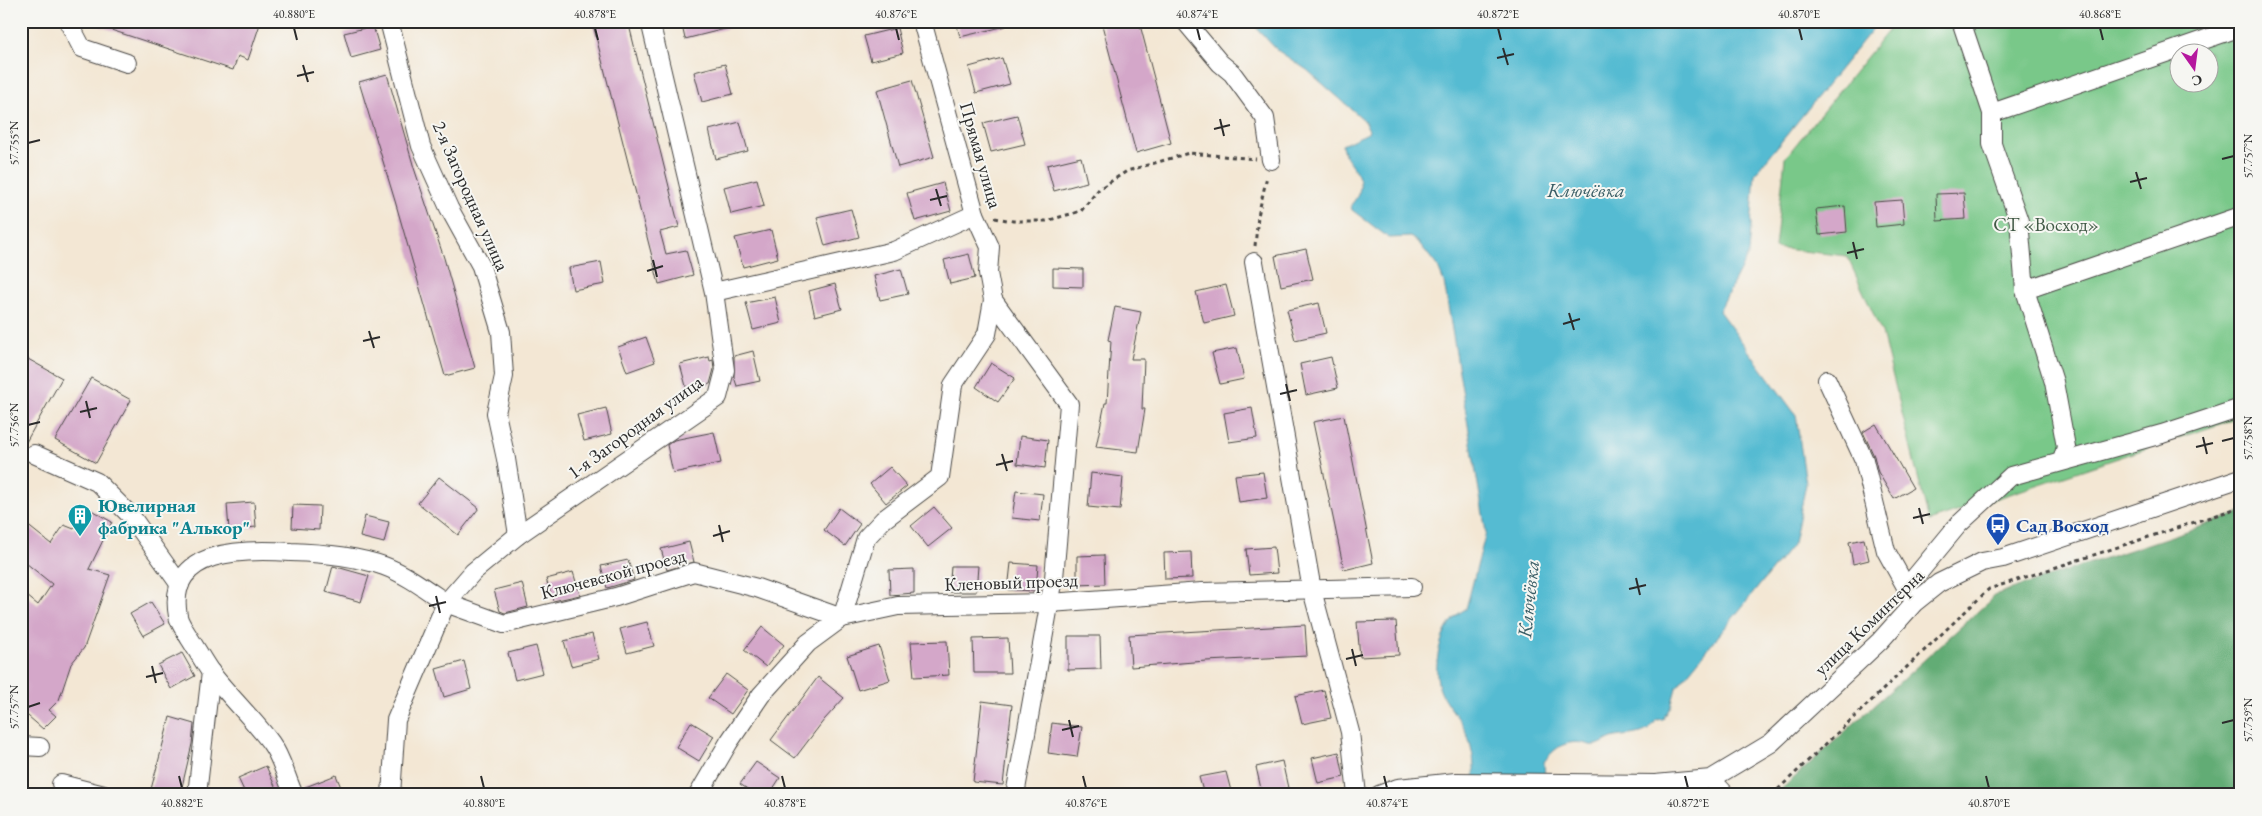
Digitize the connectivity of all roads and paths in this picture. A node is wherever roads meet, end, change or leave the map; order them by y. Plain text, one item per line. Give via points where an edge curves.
1 (68, 21) edge
2 (389, 21) edge
3 (650, 21) edge
4 (922, 21) edge
5 (1185, 21) edge
6 (1961, 21) edge
7 (2241, 26) edge
8 (127, 63) dead end
9 (1992, 113) junction
10 (1270, 160) junction
11 (975, 214) junction
12 (2241, 216) edge
13 (1254, 262) joint
14 (2025, 290) junction
15 (714, 292) junction
16 (993, 300) junction
17 (1826, 380) dead end
18 (2241, 408) edge
19 (34, 454) dead end
20 (2062, 461) junction
21 (2241, 478) edge
22 (2241, 507) edge
23 (518, 536) junction
24 (180, 585) junction
25 (1412, 587) dead end
26 (1312, 590) junction
27 (1910, 595) junction
28 (446, 603) junction
29 (1050, 603) junction
30 (842, 618) junction
31 (211, 672) junction
32 (21, 746) edge
33 (40, 747) dead end
34 (1711, 779) junction
35 (61, 784) dead end
36 (104, 795) edge
37 (197, 795) edge
38 (294, 795) edge
39 (391, 795) edge
40 (698, 795) edge
41 (1015, 795) edge
42 (1357, 795) edge
43 (1379, 795) edge
44 (1726, 795) edge
45 (1772, 795) edge

1 - 8 street via 82,48
2 - 23 street, 2-я Загородная улица via 421,146 449,208 482,266 501,332 504,376 496,414
3 - 15 street, 1-я Загородная улица
4 - 11 street, Прямая улица
5 - 10 street via 1232,73 1265,118
6 - 9 street
7 - 9 street
9 - 14 street via 1992,144 2019,221
10 - 11 path via 1189,153 1127,171 1099,189 1081,211 1046,221 1013,221
10 - 13 path via 1258,216
11 - 15 street via 894,251
11 - 16 street, Прямая улица via 990,248 988,273
12 - 14 street
13 - 26 street
14 - 20 street via 2054,382 2066,447
15 - 23 street, 1-я Загородная улица via 725,370 718,397
16 - 29 street via 1069,404
16 - 30 street via 987,334 953,385 940,476 883,520 866,538
17 - 27 street via 1864,460 1886,551
18 - 20 street via 2162,434
19 - 24 street via 97,482 131,516
20 - 27 street via 2011,476 1958,525
21 - 27 street, улица Коминтерна via 2003,558 1982,562
22 - 45 path via 1988,589
23 - 28 street, 1-я Загородная улица via 473,572
24 - 28 street, Ключевской проезд via 196,565 230,552 319,553 385,566
24 - 31 street via 176,600 178,618
25 - 26 street, Кленовый проезд
26 - 29 street, Кленовый проезд via 1202,592
26 - 42 street via 1350,732
27 - 34 street, улица Коминтерна via 1880,641 1771,743
28 - 30 street, Ключевской проезд via 504,624 616,597 694,572 758,588
28 - 39 street via 396,720
29 - 30 street, Кленовый проезд via 898,606
29 - 41 street
30 - 40 street, Кленовый проезд via 808,643 761,695
31 - 37 street
31 - 38 street via 272,745
32 - 33 street
34 - 43 street, улица Коминтерна via 1656,784 1456,782 1398,788
34 - 44 street
35 - 36 street

